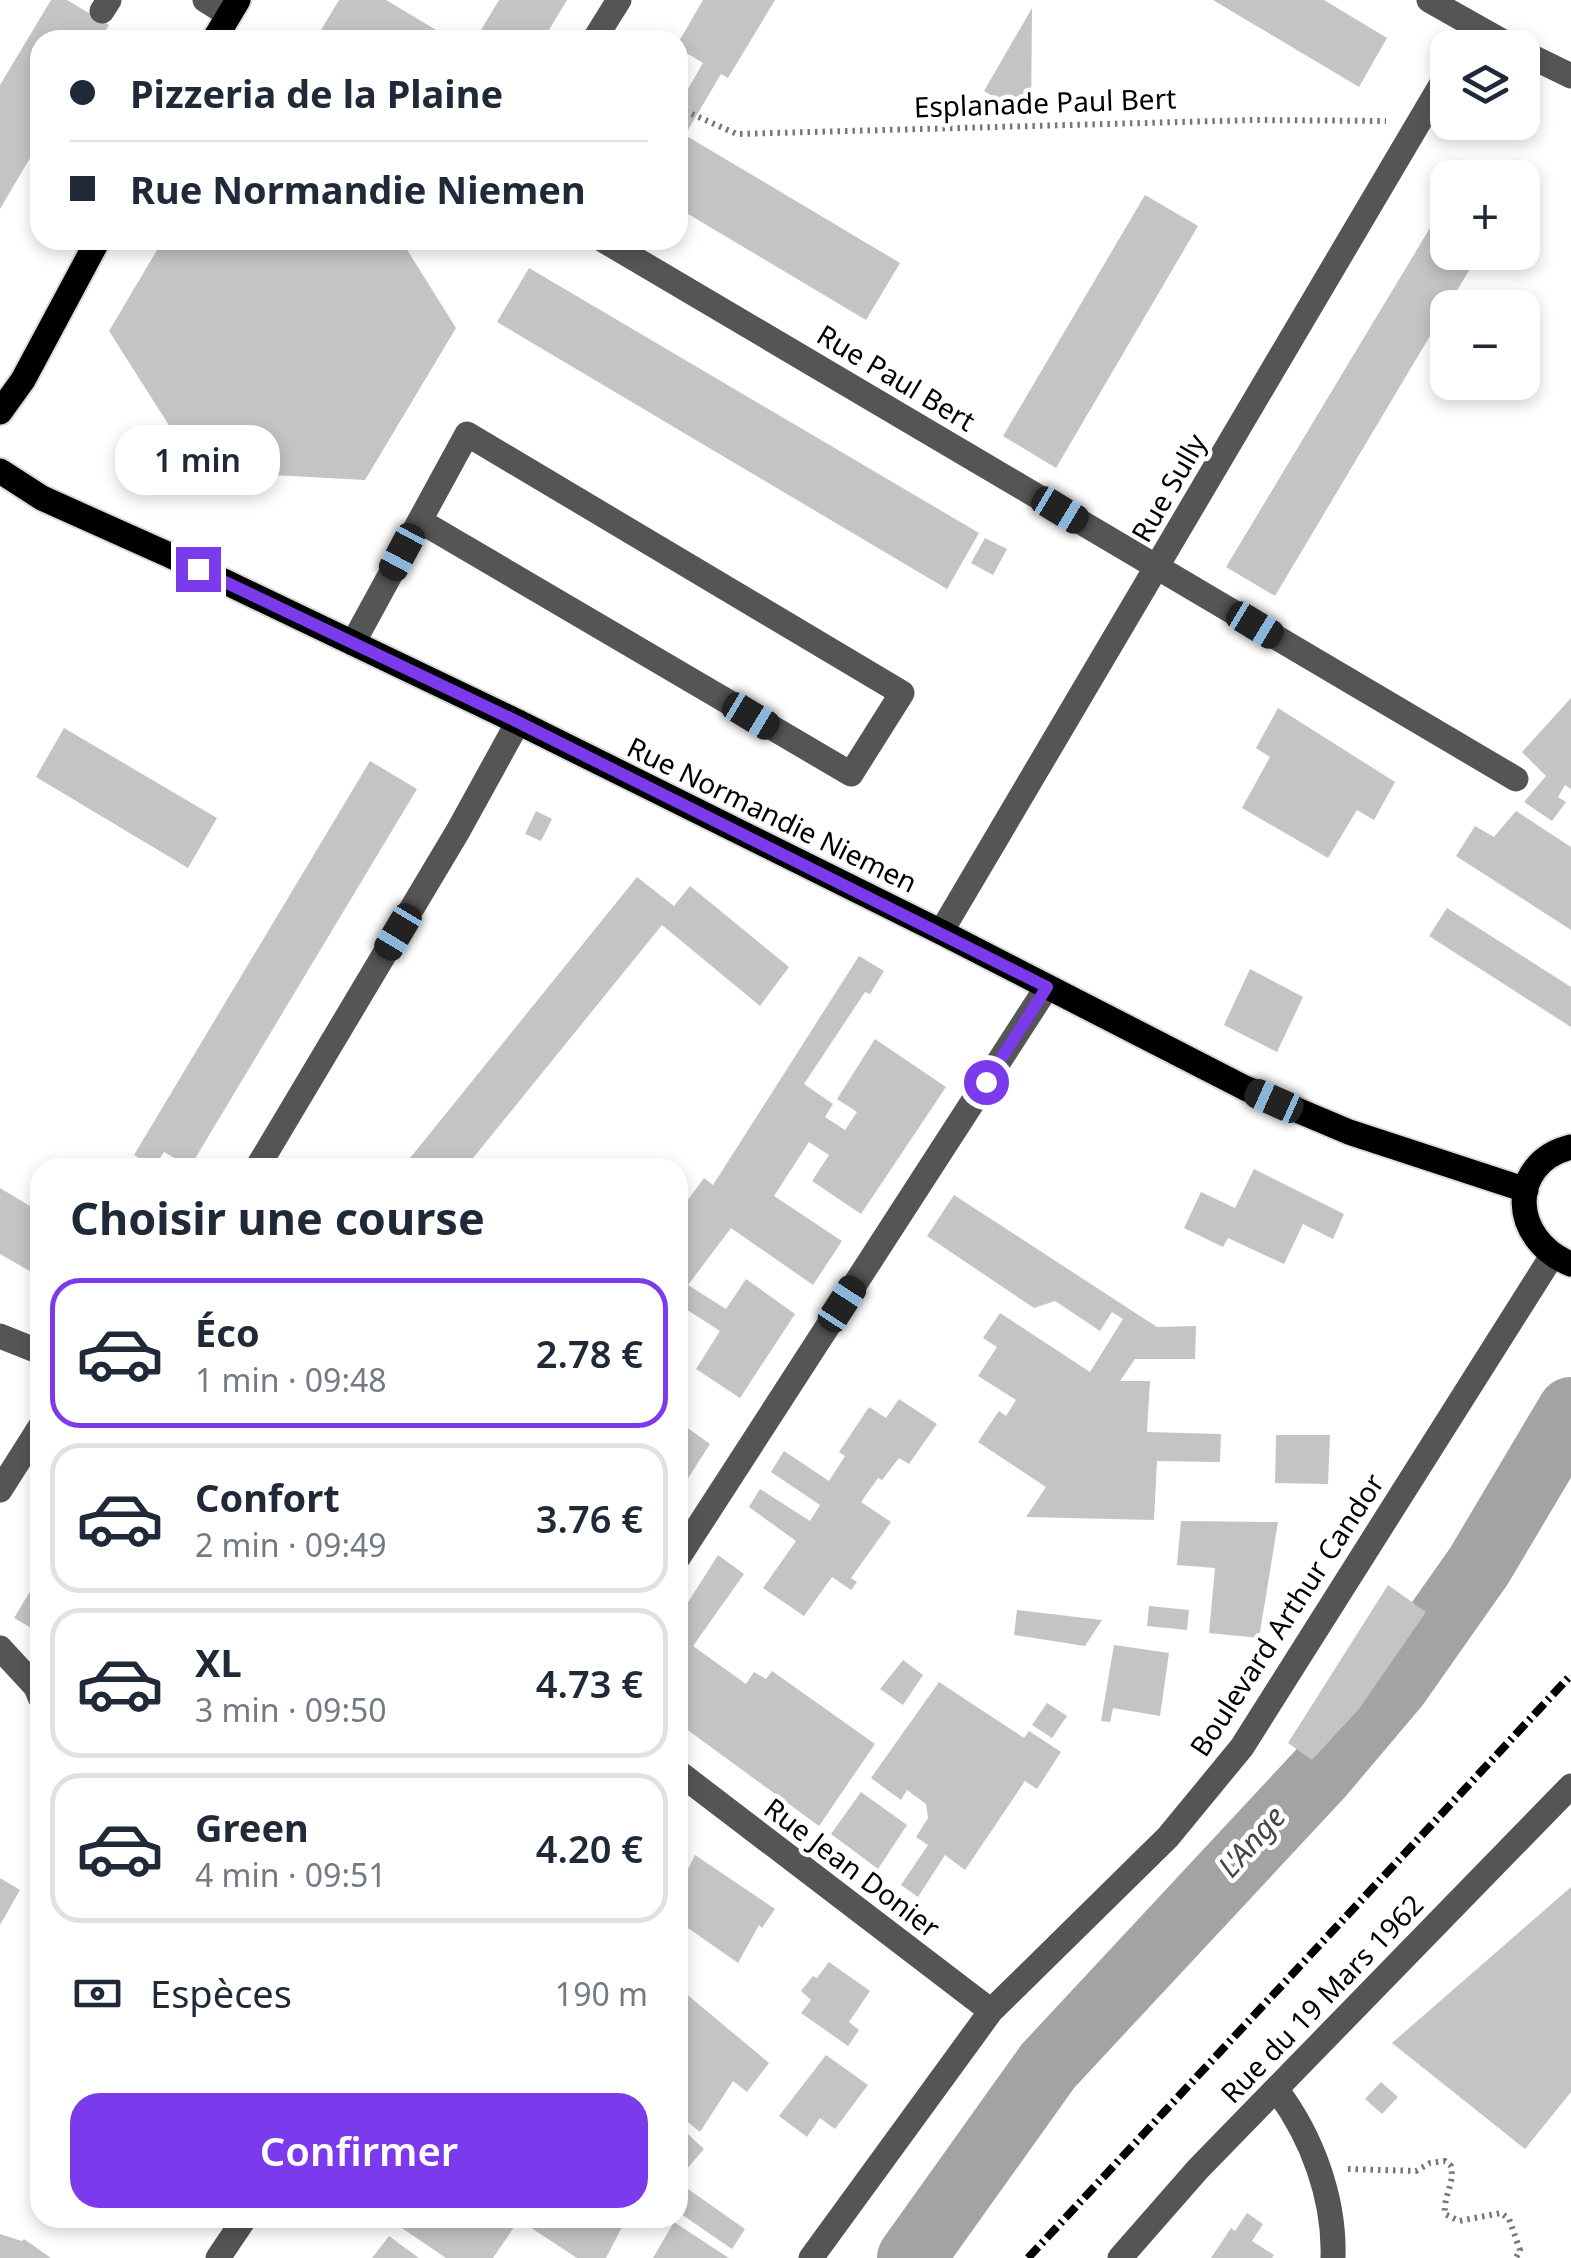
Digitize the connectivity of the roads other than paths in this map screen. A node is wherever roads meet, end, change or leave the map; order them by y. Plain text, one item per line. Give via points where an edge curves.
1 (206, 0) edge
2 (618, 0) edge
3 (1428, 0) edge
4 (234, 8) edge
5 (220, 30) edge
6 (600, 30) edge
7 (1460, 30) edge
8 (1540, 61) edge
9 (1571, 76) edge
10 (1430, 104) edge
11 (93, 250) edge
12 (621, 250) edge
13 (0, 412) edge
14 (0, 471) edge
15 (420, 521) junction
16 (1157, 568) junction
17 (353, 643) junction
18 (518, 722) junction
19 (1516, 779) dead end
20 (941, 932) junction
21 (1047, 987) junction
22 (1571, 1147) edge
23 (263, 1158) edge
24 (1526, 1190) junction
25 (1561, 1260) edge
26 (0, 1336) edge
27 (30, 1348) edge
28 (30, 1444) edge
29 (0, 1490) edge
30 (688, 1543) edge
31 (0, 1648) edge
32 (30, 1680) edge
33 (688, 1780) edge
34 (1571, 1786) edge
35 (991, 2011) junction
36 (1276, 2090) junction
37 (238, 2228) edge
38 (218, 2258) edge
39 (812, 2258) edge
40 (1120, 2258) edge
41 (1333, 2258) edge

1 - 4 street
2 - 6 street
3 - 7 street
4 - 5 main road
8 - 9 street
10 - 16 street, Rue Sully
11 - 13 main road
12 - 16 street, Rue Paul Bert
14 - 17 main road, Rue Normandie Niemen via 42,498
15 - 15 street via 467,434 902,693 851,774
15 - 17 street
16 - 19 street, Rue Paul Bert
16 - 20 street, Rue Sully
17 - 18 main road, Rue Normandie Niemen
18 - 20 main road, Rue Normandie Niemen
18 - 23 street
20 - 21 main road, Rue Normandie Niemen
21 - 24 main road, Rue Normandie Niemen via 1302,1114
21 - 30 street
22 - 24 main road via 1545,1160
24 - 25 main road via 1528,1228
25 - 35 street, Boulevard Arthur Candor via 1242,1747 1168,1837
26 - 27 street
28 - 29 street
31 - 32 street
33 - 35 street, Rue Jean Donier
34 - 36 street, Rue du 19 Mars 1962
35 - 39 street, Boulevard Arthur Candor
36 - 40 street, Rue du 19 Mars 1962
36 - 41 street via 1297,2117 1316,2168 1332,2216
37 - 38 street

